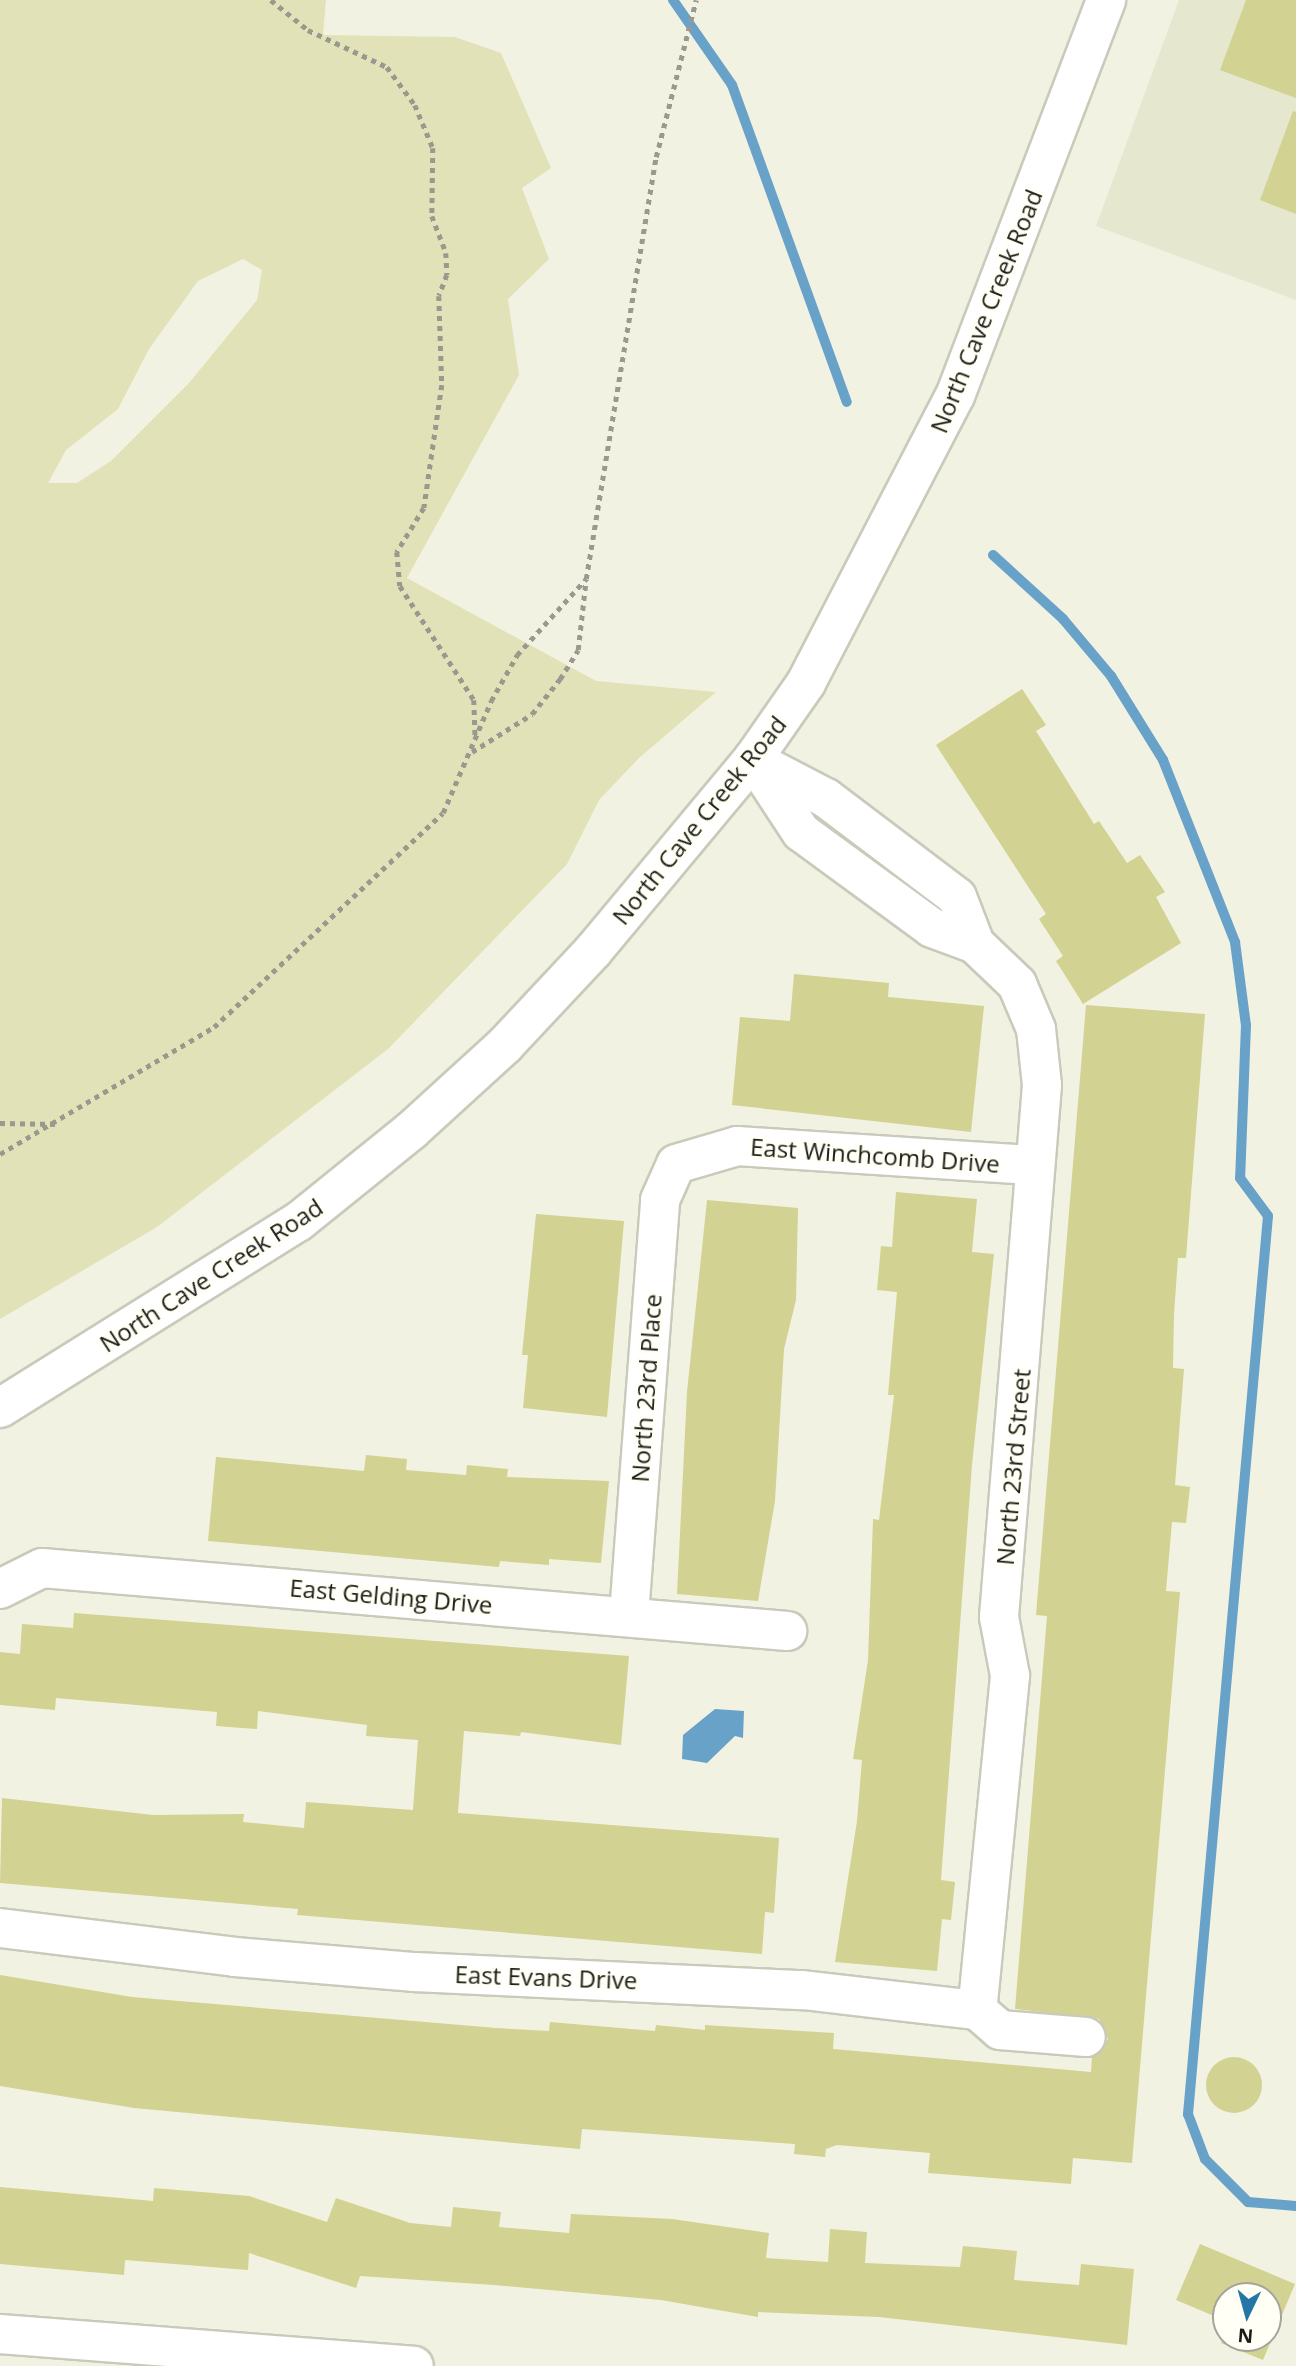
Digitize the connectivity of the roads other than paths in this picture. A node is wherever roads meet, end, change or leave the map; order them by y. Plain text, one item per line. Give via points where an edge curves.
1 (1106, 0) edge
2 (753, 760) junction
3 (676, 1164) joint
4 (1034, 1165) junction
5 (0, 1408) edge
6 (0, 1589) edge
7 (629, 1615) junction
8 (787, 1631) dead end
9 (0, 1928) edge
10 (977, 2010) junction
11 (1086, 2037) dead end
12 (0, 2334) edge
13 (414, 2366) edge

1 - 2 street, North Cave Creek Road via 955,396 806,682
2 - 4 street, North 23rd Street via 826,798 957,897 975,944 1017,984 1036,1029 1042,1084
2 - 5 street, North Cave Creek Road via 593,951 505,1045 412,1130 298,1222
3 - 4 street, East Winchcomb Drive via 737,1146
3 - 7 street, North 23rd Place via 660,1200
4 - 10 street, North 23rd Street via 999,1617 1010,1676
6 - 7 street, East Gelding Drive via 42,1568
7 - 8 street, East Gelding Drive
9 - 10 street, East Evans Drive via 248,1958 803,1990
10 - 11 street, East Evans Drive via 1000,2030
12 - 13 street

